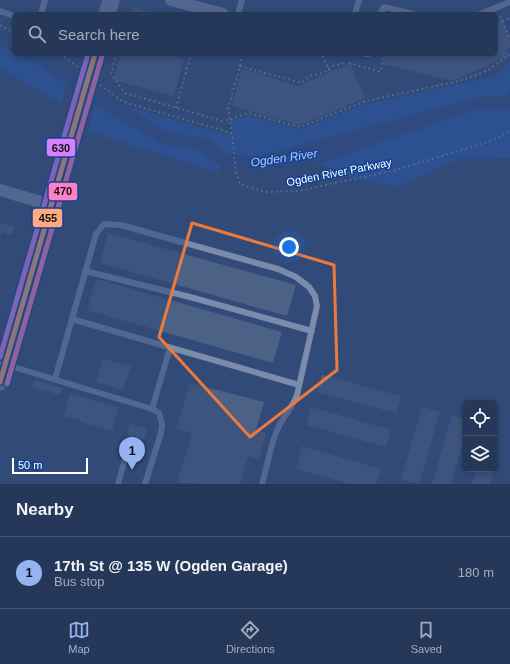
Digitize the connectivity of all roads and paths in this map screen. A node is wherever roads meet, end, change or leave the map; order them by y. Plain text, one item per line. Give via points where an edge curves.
1 (45, 0) edge
2 (111, 0) edge
3 (170, 0) edge
4 (242, 0) edge
5 (359, 0) edge
6 (510, 2) edge
7 (0, 11) edge
8 (42, 12) edge
9 (108, 12) edge
10 (215, 12) edge
11 (239, 12) edge
12 (356, 12) edge
13 (381, 12) edge
14 (405, 12) edge
15 (485, 12) edge
16 (12, 15) edge
17 (498, 17) edge
18 (510, 18) edge
19 (502, 21) junction
20 (0, 25) edge
21 (12, 32) edge
22 (510, 39) edge
23 (510, 55) edge
24 (63, 56) edge
25 (94, 56) edge
26 (116, 56) edge
27 (190, 56) edge
28 (322, 56) dead end
29 (384, 56) edge
30 (242, 57) dead end
31 (344, 62) dead end
32 (349, 63) dead end
33 (240, 66) junction
34 (78, 68) dead end
35 (329, 69) junction
36 (97, 82) dead end
37 (176, 108) junction
38 (230, 120) junction
39 (510, 131) edge
40 (232, 134) junction
41 (0, 190) edge
42 (52, 205) junction
43 (86, 271) junction
44 (72, 319) junction
45 (312, 331) junction
46 (170, 348) junction
47 (5, 365) junction
48 (55, 379) junction
49 (0, 382) edge
50 (299, 385) junction
51 (152, 409) junction
52 (125, 459) dead end
53 (118, 484) edge
54 (145, 484) edge
55 (262, 484) edge

1 - 8 lane
2 - 9 main road
3 - 10 street
4 - 11 lane
5 - 12 lane
6 - 15 lane
7 - 16 lane
13 - 14 lane via 384,7
17 - 19 path via 500,16
18 - 19 path
19 - 22 path
20 - 21 path
23 - 38 path via 474,76 366,100 300,127 248,112
24 - 34 path
25 - 42 main road, bridge
26 - 37 path via 111,74 125,93
27 - 37 path
28 - 35 path
29 - 32 path via 380,72
30 - 33 path, Ogden River Parkway
31 - 35 path
33 - 35 path via 299,83 305,82 312,74 324,73
33 - 38 path, Ogden River Parkway via 228,108
36 - 40 path via 122,101
37 - 38 path via 222,121
38 - 40 path, Ogden River Parkway
39 - 40 path, Ogden River Parkway via 494,140 396,170 298,190 265,192 240,184 236,172
41 - 42 street
42 - 47 main road
43 - 44 lane
43 - 45 lane
43 - 45 lane via 101,225 121,225 278,269 296,277 309,287 315,296 317,306
44 - 46 lane
44 - 48 lane
45 - 50 lane
46 - 50 lane
46 - 51 lane
47 - 48 lane
47 - 49 main road
48 - 51 lane
50 - 55 lane via 293,407 275,436
51 - 54 lane via 159,413 162,424
52 - 53 lane

